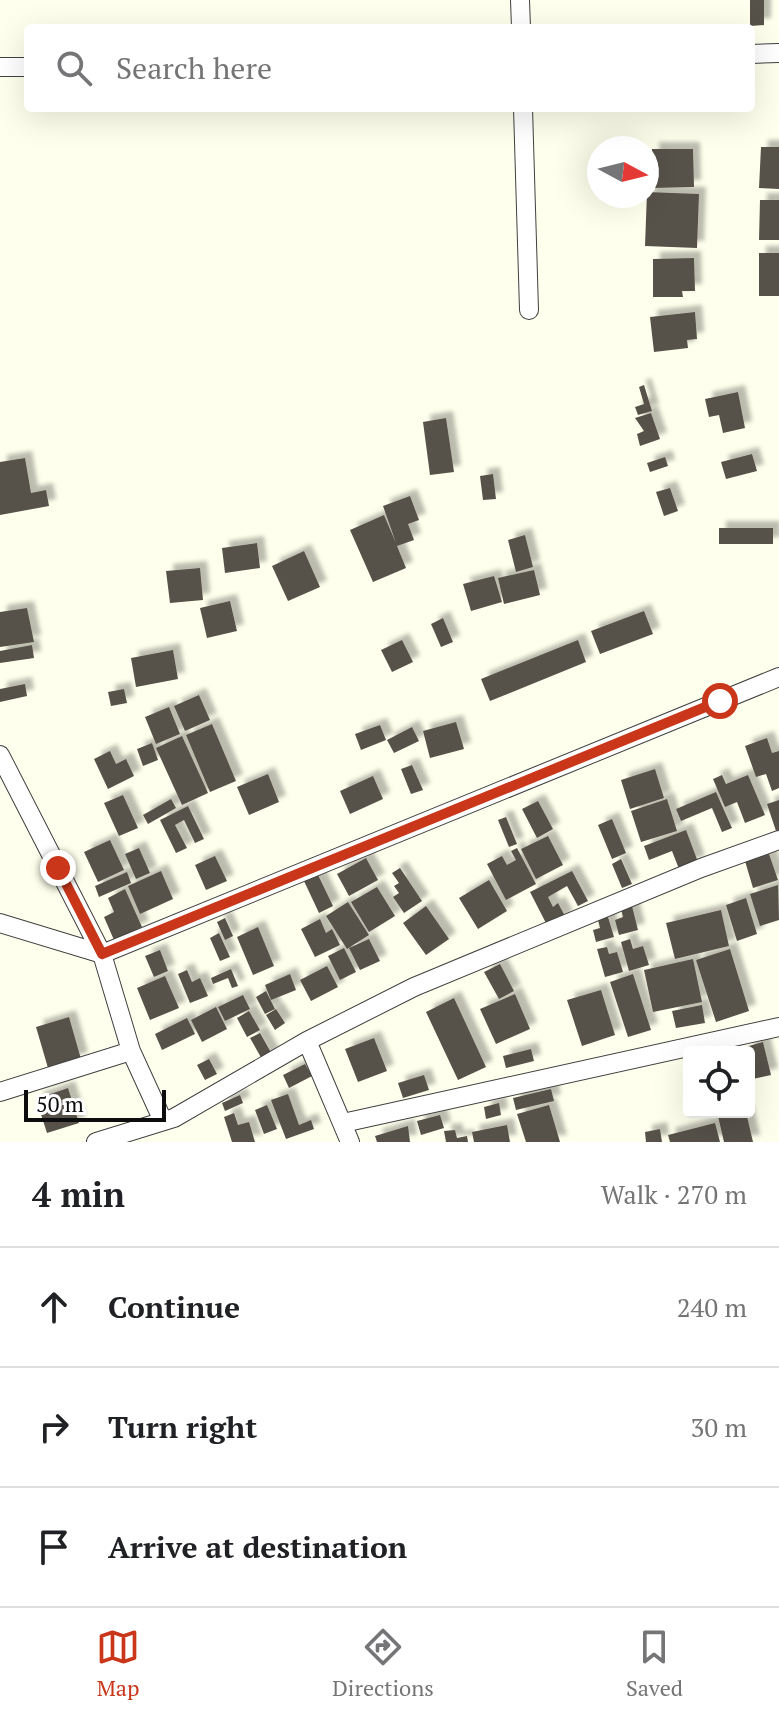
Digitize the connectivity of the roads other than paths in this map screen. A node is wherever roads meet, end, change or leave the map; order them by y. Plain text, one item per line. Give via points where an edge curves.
1 (520, 0) edge
2 (521, 24) edge
3 (779, 53) edge
4 (755, 54) edge
5 (0, 67) edge
6 (24, 67) edge
7 (523, 112) edge
8 (529, 310) dead end
9 (779, 677) edge
10 (0, 755) edge
11 (779, 840) edge
12 (0, 923) edge
13 (102, 954) junction
14 (779, 1027) edge
15 (307, 1041) junction
16 (131, 1051) junction
17 (0, 1092) edge
18 (163, 1121) junction
19 (343, 1123) junction
20 (96, 1142) edge
21 (350, 1142) edge

1 - 2 street
3 - 4 street
5 - 6 street
7 - 8 street
9 - 13 street
10 - 13 street
11 - 15 street via 414,987
12 - 13 street
13 - 16 street
14 - 19 street
15 - 18 street
15 - 19 street
16 - 17 street
16 - 18 street
18 - 20 street
19 - 21 street

